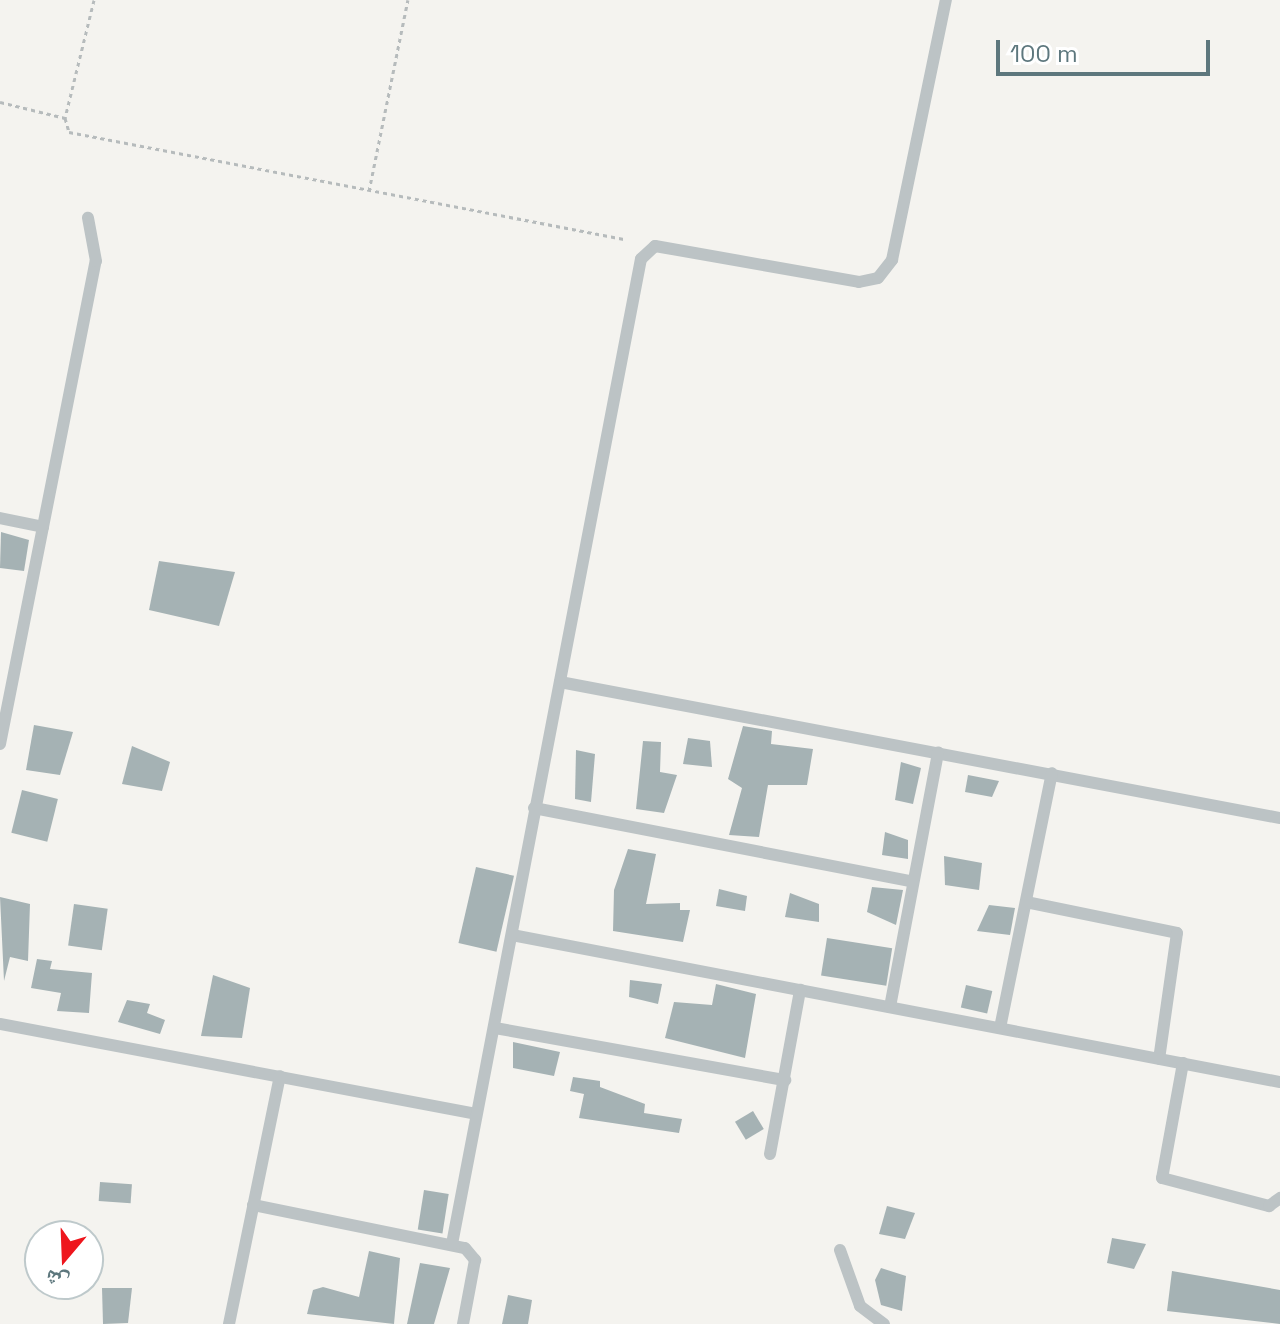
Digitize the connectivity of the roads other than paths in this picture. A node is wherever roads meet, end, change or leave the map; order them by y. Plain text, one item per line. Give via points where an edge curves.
1 (946, 0) edge
2 (88, 218) dead end
3 (0, 518) edge
4 (43, 527) junction
5 (560, 682) junction
6 (0, 743) edge
7 (938, 752) junction
8 (1052, 773) junction
9 (534, 808) junction
10 (1280, 818) edge
11 (913, 882) junction
12 (1026, 902) junction
13 (512, 935) junction
14 (800, 990) junction
15 (890, 1007) junction
16 (0, 1024) edge
17 (495, 1028) junction
18 (1000, 1028) junction
19 (1159, 1059) junction
20 (1183, 1063) junction
21 (280, 1076) junction
22 (785, 1080) junction
23 (1280, 1082) edge
24 (475, 1114) junction
25 (770, 1154) dead end
26 (1280, 1198) edge
27 (253, 1205) junction
28 (452, 1244) junction
29 (840, 1250) dead end
30 (229, 1324) edge
31 (463, 1324) edge
32 (884, 1324) edge

1 - 5 street via 892,260 878,278 859,282 645,250
2 - 4 street via 96,261
3 - 4 street
4 - 6 street
5 - 7 street
5 - 9 street
7 - 8 street
7 - 11 street
8 - 10 street
8 - 12 street
9 - 11 street
9 - 13 street
11 - 15 street
12 - 18 street
12 - 19 street via 1177,933
13 - 14 street
13 - 17 street
14 - 15 street
14 - 22 street
15 - 18 street
16 - 21 street
17 - 22 street
17 - 24 street
18 - 19 street
19 - 20 street
20 - 23 street
20 - 26 street via 1162,1178 1269,1206
21 - 24 street
21 - 27 street
22 - 25 street
24 - 28 street
27 - 28 street
27 - 30 street
28 - 31 street via 475,1260
29 - 32 street via 860,1306

